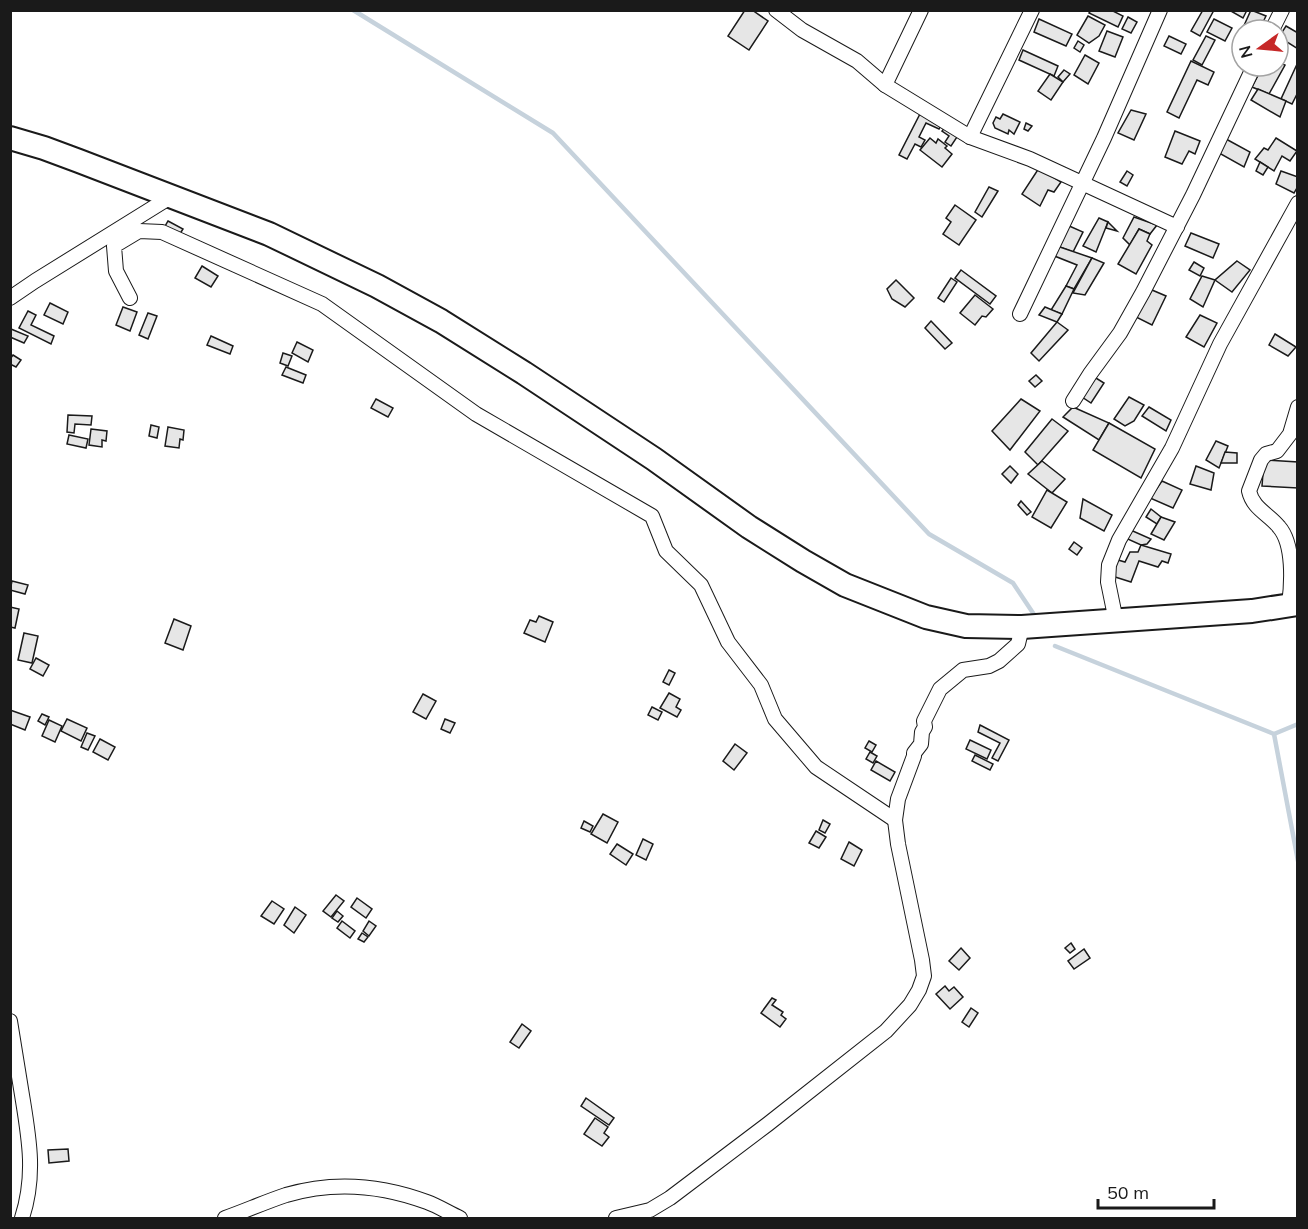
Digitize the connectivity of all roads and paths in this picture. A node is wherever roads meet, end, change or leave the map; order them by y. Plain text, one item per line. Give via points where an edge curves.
1 (776, 10) edge
2 (921, 10) edge
3 (1032, 10) edge
4 (1160, 10) edge
5 (1248, 78) edge
6 (885, 85) junction
7 (970, 137) junction
8 (10, 138) edge
9 (1082, 184) junction
10 (172, 196) junction
11 (1298, 203) edge
12 (1177, 227) junction
13 (10, 298) edge
14 (130, 298) dead end
15 (1020, 314) dead end
16 (1073, 401) dead end
17 (1298, 407) edge
18 (1293, 604) edge
19 (1116, 621) junction
20 (1022, 627) junction
21 (895, 820) junction
22 (10, 1021) edge
23 (22, 1218) edge
24 (225, 1218) edge
25 (460, 1218) edge
26 (616, 1218) edge

1 - 6 street via 802,30 857,61
2 - 6 street
3 - 7 street
4 - 9 street
5 - 12 street
6 - 7 street
7 - 9 street
8 - 10 main road
9 - 12 street
9 - 15 street
10 - 13 street
10 - 20 main road via 269,234 441,321 654,459 749,527 845,585 926,617 966,626
11 - 19 street via 1221,344 1172,448 1119,540 1107,582
12 - 16 street via 1120,333
14 - 21 street via 116,271 114,246 139,231 162,232 322,304 476,414 652,516 666,551 701,585 728,642 761,685 775,719 816,767
17 - 18 street via 1290,434 1277,451 1261,460 1249,491 1255,505 1280,527 1288,544
18 - 19 main road via 1252,611
19 - 20 main road
20 - 21 street via 1018,645 999,661 963,670 940,689 924,721 921,744 898,799
21 - 26 street via 924,976 910,1005 877,1038 670,1198 650,1210
22 - 23 street via 31,1168
24 - 25 street via 286,1195 342,1186 394,1192 429,1202

